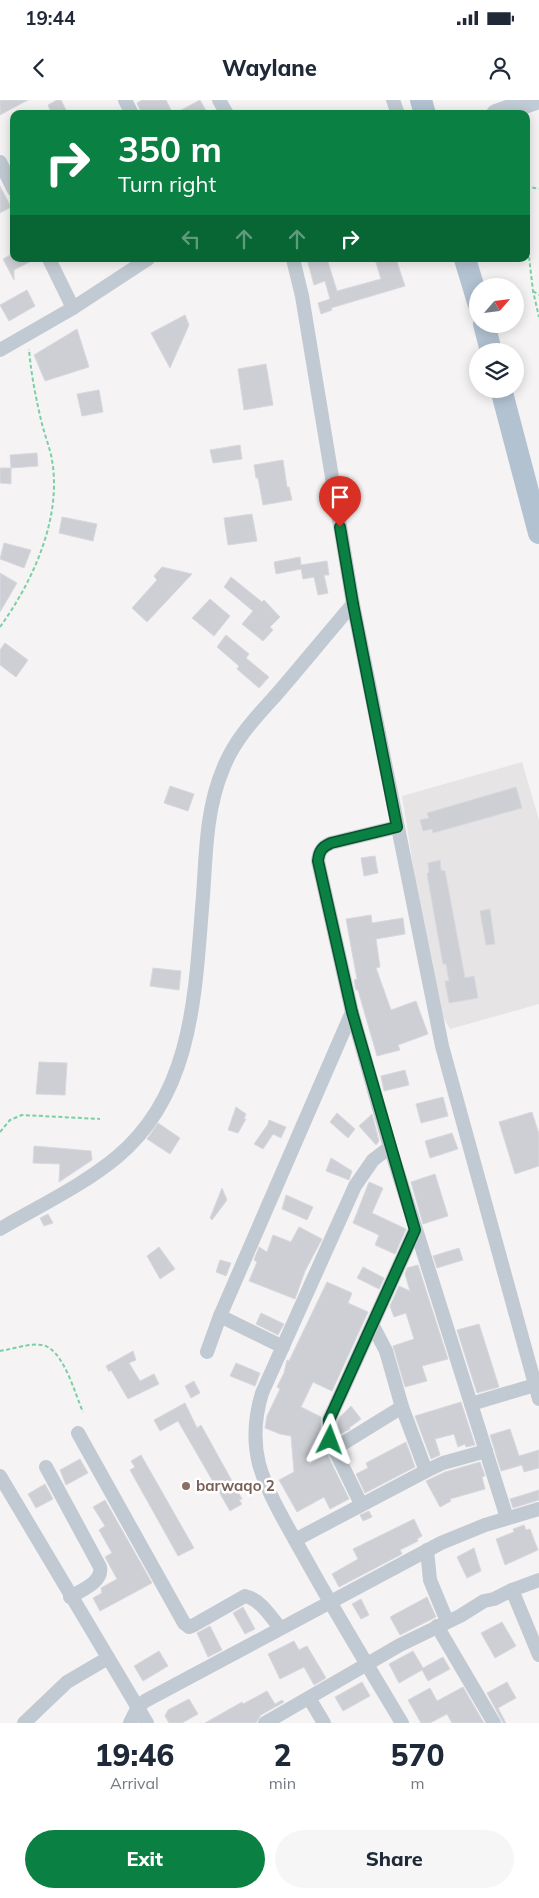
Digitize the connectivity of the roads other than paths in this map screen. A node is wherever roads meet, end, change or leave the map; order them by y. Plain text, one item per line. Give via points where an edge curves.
1 (536, 100) edge
2 (507, 110) edge
3 (0, 162) edge
4 (10, 181) edge
5 (50, 262) edge
6 (139, 262) edge
7 (294, 262) edge
8 (466, 262) edge
9 (471, 278) edge
10 (73, 308) junction
11 (2, 345) edge
12 (503, 398) edge
13 (539, 532) edge
14 (353, 604) junction
15 (397, 827) junction
16 (352, 1012) junction
17 (390, 1147) junction
18 (0, 1229) edge
19 (415, 1230) junction
20 (220, 1316) junction
21 (373, 1326) junction
22 (283, 1347) junction
23 (207, 1352) dead end
24 (535, 1385) junction
25 (539, 1399) edge
26 (471, 1404) junction
27 (402, 1407) junction
28 (78, 1433) dead end
29 (334, 1449) junction
30 (486, 1451) junction
31 (46, 1467) dead end
32 (426, 1471) junction
33 (0, 1476) edge
34 (361, 1504) junction
35 (539, 1509) edge
36 (507, 1518) junction
37 (295, 1540) junction
38 (427, 1550) junction
39 (539, 1580) edge
40 (512, 1590) junction
41 (70, 1597) junction
42 (329, 1602) junction
43 (442, 1624) junction
44 (280, 1628) junction
45 (539, 1655) edge
46 (108, 1658) junction
47 (366, 1664) junction
48 (308, 1698) junction
49 (138, 1707) junction
50 (24, 1723) edge
51 (130, 1723) edge
52 (147, 1723) edge
53 (265, 1723) edge
54 (324, 1723) edge
55 (402, 1723) edge
56 (494, 1723) edge

1 - 2 main road
3 - 4 street
5 - 10 street
6 - 10 street
7 - 14 street
8 - 9 main road
10 - 11 street
12 - 13 main road
14 - 15 street
14 - 18 street via 236,743 223,767 209,821 190,1021 181,1059 166,1095 145,1127 118,1156 87,1179
15 - 16 street via 331,843 319,853 318,861
15 - 24 street via 442,1046
16 - 17 street
16 - 20 street
17 - 19 street
17 - 22 street via 373,1160 357,1181
19 - 21 street
19 - 26 street
20 - 22 street
20 - 23 street
21 - 27 street via 386,1351
21 - 29 street via 329,1420
22 - 37 street via 262,1393 256,1419 256,1446 265,1480
24 - 25 street
24 - 26 street
26 - 30 street
27 - 29 street
27 - 32 street
28 - 44 street via 184,1624 194,1626 245,1596 251,1597
29 - 34 street
30 - 32 street
30 - 36 street
31 - 41 street via 100,1567 96,1580
32 - 34 street
33 - 41 street
34 - 37 street
35 - 36 street
36 - 38 street
37 - 42 street
38 - 42 street
38 - 43 street via 430,1580
39 - 40 street
40 - 43 street
40 - 45 street
41 - 46 street
42 - 44 street
42 - 47 street
43 - 47 street
43 - 56 street
44 - 49 street
46 - 49 street
46 - 50 street via 67,1682
47 - 48 street
47 - 55 street
48 - 53 street
48 - 54 street
49 - 51 street
49 - 52 street

